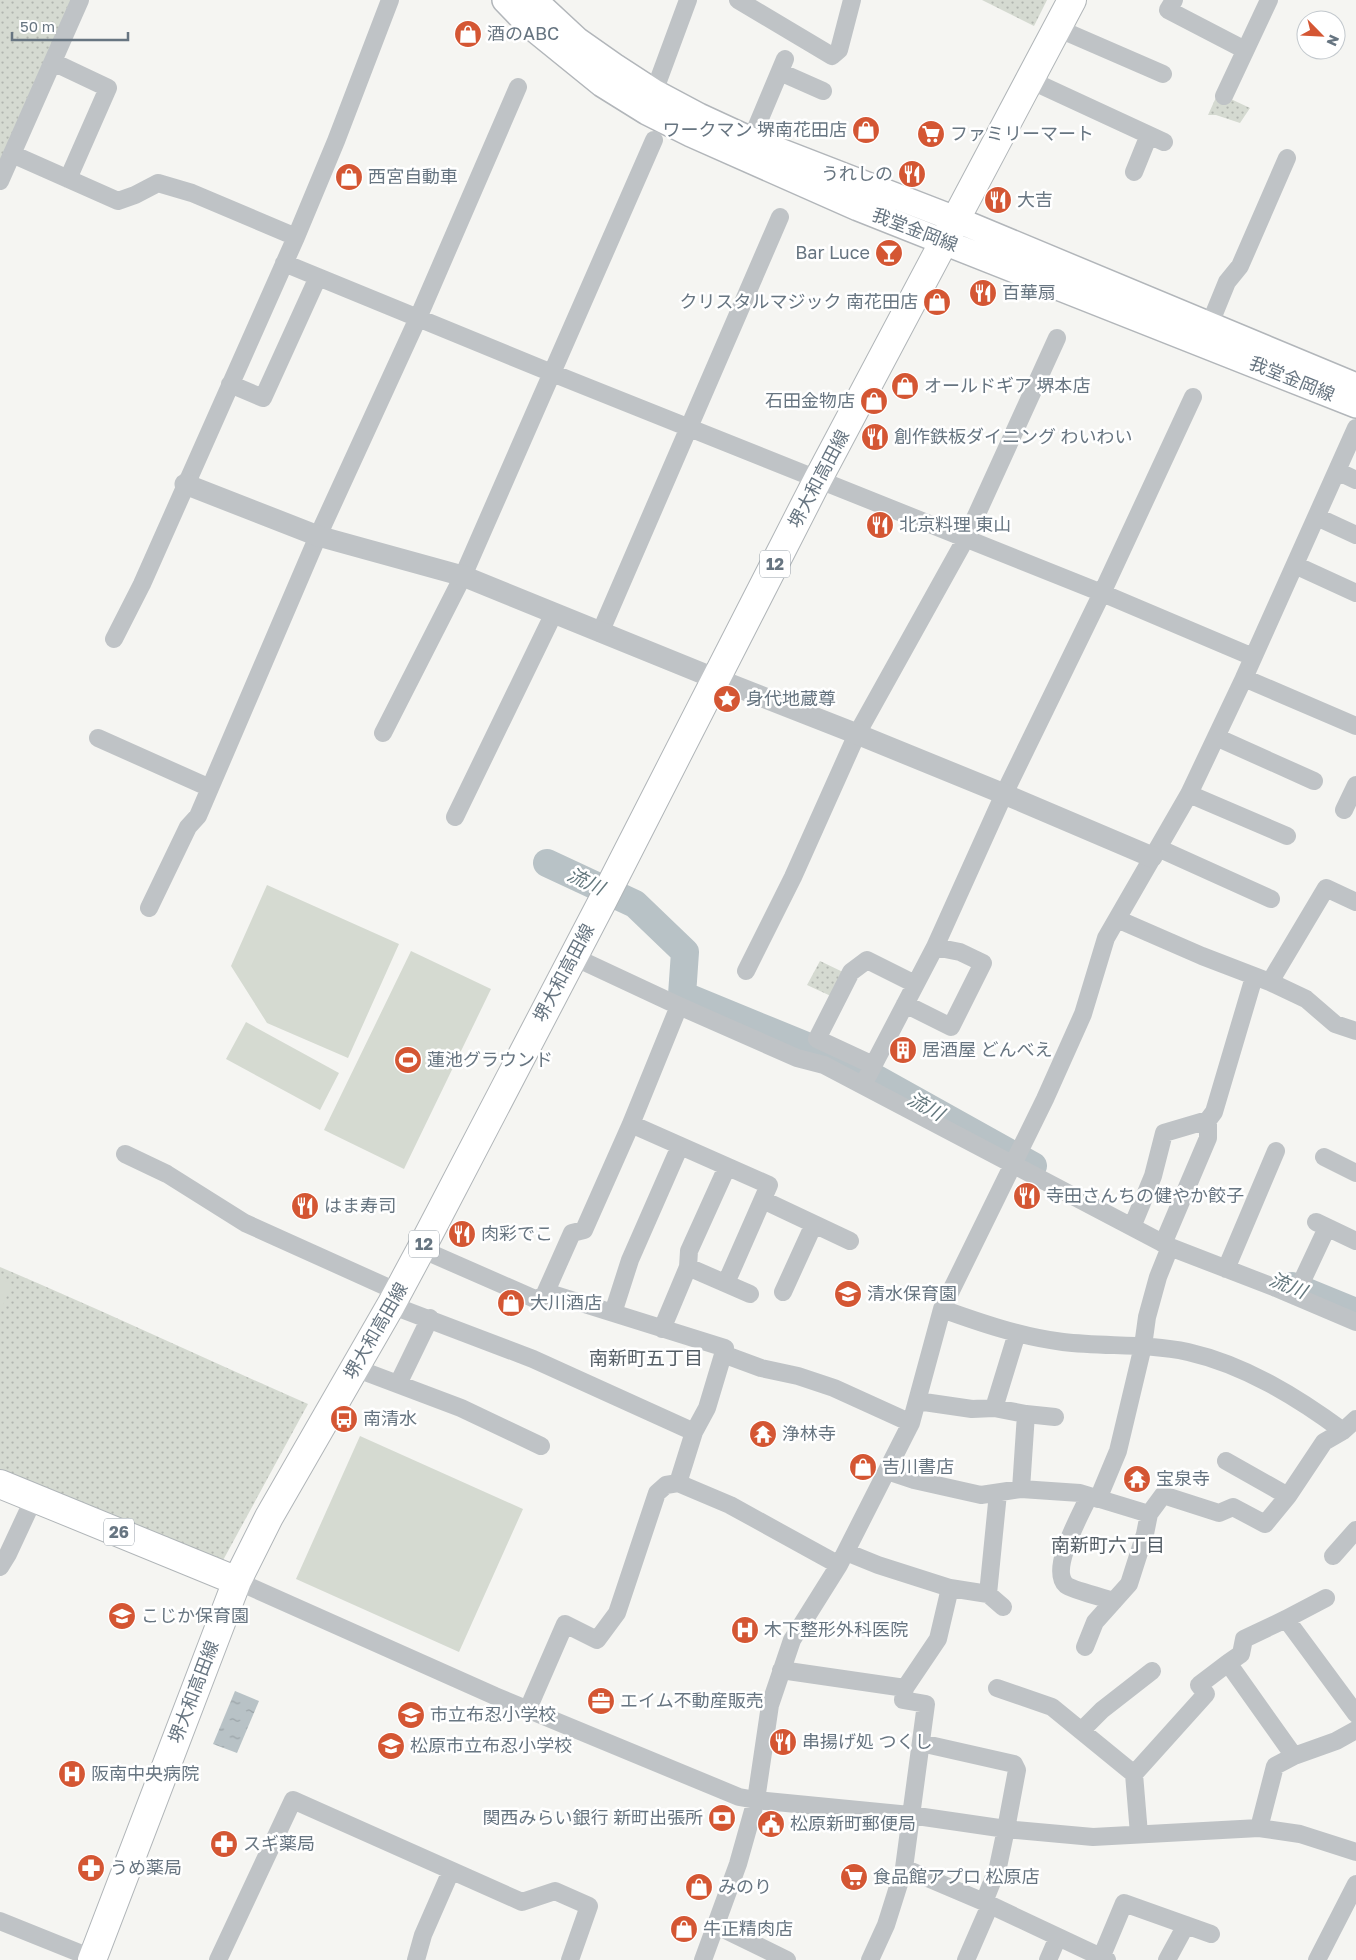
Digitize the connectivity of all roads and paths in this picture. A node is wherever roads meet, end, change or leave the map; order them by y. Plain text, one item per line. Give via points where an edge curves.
1 (80, 0) edge
2 (390, 0) edge
3 (505, 0) edge
4 (534, 0) edge
5 (688, 0) edge
6 (738, 0) edge
7 (852, 0) edge
8 (1072, 0) edge
9 (1174, 0) edge
10 (1269, 0) edge
11 (1058, 28) junction
12 (1245, 50) junction
13 (53, 62) junction
14 (1163, 74) dead end
15 (1030, 80) junction
16 (518, 87) dead end
17 (823, 91) dead end
18 (654, 92) junction
19 (1224, 96) dead end
20 (654, 140) dead end
21 (751, 140) junction
22 (12, 154) junction
23 (1287, 158) dead end
24 (1134, 172) dead end
25 (68, 179) junction
26 (0, 181) edge
27 (780, 217) dead end
28 (950, 230) junction
29 (296, 237) junction
30 (284, 263) junction
31 (318, 277) junction
32 (418, 318) junction
33 (1209, 326) junction
34 (1057, 338) dead end
35 (552, 373) junction
36 (230, 384) junction
37 (1356, 386) edge
38 (1192, 397) dead end
39 (1356, 405) edge
40 (688, 428) junction
41 (1356, 428) edge
42 (1337, 471) junction
43 (818, 479) junction
44 (1356, 480) edge
45 (185, 484) junction
46 (1317, 517) junction
47 (1356, 535) edge
48 (318, 536) junction
49 (966, 538) junction
50 (1295, 565) junction
51 (463, 576) junction
52 (1102, 593) junction
53 (1356, 593) edge
54 (554, 613) junction
55 (600, 633) junction
56 (114, 638) dead end
57 (1253, 657) junction
58 (1244, 678) junction
59 (716, 679) junction
60 (1356, 726) edge
61 (383, 733) dead end
62 (857, 734) junction
63 (1216, 737) junction
64 (98, 738) dead end
65 (1314, 781) dead end
66 (1356, 785) edge
67 (210, 788) junction
68 (1004, 794) junction
69 (1190, 794) junction
70 (1344, 810) dead end
71 (455, 817) dead end
72 (1288, 836) dead end
73 (1155, 853) junction
74 (1271, 899) dead end
75 (1356, 902) edge
76 (149, 908) dead end
77 (1117, 919) junction
78 (935, 947) junction
79 (572, 956) junction
80 (746, 971) dead end
81 (1262, 979) junction
82 (915, 984) junction
83 (905, 1004) junction
84 (678, 1006) junction
85 (1356, 1031) edge
86 (868, 1076) junction
87 (1208, 1120) junction
88 (631, 1124) junction
89 (680, 1146) junction
90 (1276, 1151) dead end
91 (125, 1154) dead end
92 (1324, 1157) dead end
93 (1014, 1163) junction
94 (727, 1166) junction
95 (1356, 1173) edge
96 (763, 1200) junction
97 (814, 1224) junction
98 (1132, 1226) junction
99 (1167, 1239) junction
100 (850, 1241) dead end
101 (1356, 1241) edge
102 (421, 1250) junction
103 (1228, 1262) junction
104 (688, 1267) junction
105 (726, 1283) junction
106 (1297, 1291) junction
107 (546, 1292) junction
108 (783, 1292) dead end
109 (750, 1294) dead end
110 (395, 1298) junction
111 (942, 1309) junction
112 (613, 1313) junction
113 (430, 1318) junction
114 (1355, 1320) edge
115 (662, 1329) junction
116 (1017, 1333) junction
117 (1143, 1346) junction
118 (723, 1354) junction
119 (355, 1368) junction
120 (398, 1384) junction
121 (917, 1401) junction
122 (994, 1408) junction
123 (1026, 1414) junction
124 (1055, 1417) dead end
125 (911, 1423) junction
126 (1350, 1425) edge
127 (694, 1432) junction
128 (541, 1446) dead end
129 (1226, 1461) dead end
130 (887, 1471) junction
131 (678, 1483) junction
132 (0, 1484) edge
133 (1021, 1489) junction
134 (998, 1493) junction
135 (1288, 1496) junction
136 (1094, 1497) junction
137 (34, 1498) junction
138 (1148, 1514) junction
139 (1356, 1530) edge
140 (1333, 1556) dead end
141 (843, 1559) junction
142 (0, 1567) edge
143 (237, 1580) junction
144 (950, 1588) junction
145 (988, 1594) junction
146 (1326, 1598) dead end
147 (1114, 1601) junction
148 (1003, 1607) dead end
149 (1286, 1619) junction
150 (1085, 1647) dead end
151 (1228, 1664) junction
152 (781, 1670) junction
153 (1152, 1671) dead end
154 (905, 1688) junction
155 (998, 1688) dead end
156 (528, 1709) junction
157 (1356, 1714) edge
158 (1356, 1730) edge
159 (1082, 1731) junction
160 (921, 1743) junction
161 (1294, 1756) junction
162 (1134, 1774) junction
163 (756, 1800) junction
164 (910, 1815) junction
165 (1259, 1828) junction
166 (1006, 1829) junction
167 (1139, 1834) junction
168 (1356, 1852) edge
169 (904, 1868) junction
170 (451, 1871) junction
171 (1356, 1884) edge
172 (987, 1904) junction
173 (0, 1921) edge
174 (1186, 1925) junction
175 (715, 1926) junction
176 (1211, 1934) dead end
177 (1058, 1937) junction
178 (92, 1959) edge
179 (1104, 1959) edge
180 (218, 1960) edge
181 (416, 1960) edge
182 (570, 1960) edge
183 (703, 1960) edge
184 (787, 1960) edge
185 (870, 1960) edge
186 (966, 1960) edge
187 (1048, 1960) edge
188 (1167, 1960) edge
189 (1317, 1960) edge

1 - 13 street
2 - 29 street
3 - 28 main road, 我堂金岡線 via 563,54 602,84 647,112 858,208
4 - 18 main road, 我堂金岡線 via 577,40
5 - 18 street
6 - 7 street via 832,56 839,50
8 - 11 main road, 堺大和高田線 / 12
9 - 12 street via 1168,10
10 - 12 street
11 - 14 street
11 - 15 main road, 堺大和高田線 / 12
12 - 19 street
13 - 22 street
13 - 25 street via 108,88
15 - 24 street via 1156,138
15 - 28 main road, 堺大和高田線 / 12
16 - 32 street
17 - 21 street via 783,65
18 - 21 main road, 我堂金岡線
20 - 35 street
21 - 28 main road, 我堂金岡線
22 - 25 street
22 - 26 street
23 - 33 street via 1240,266 1227,282
25 - 29 street via 118,201 158,183 192,193
27 - 40 street
28 - 33 main road, 我堂金岡線
28 - 39 main road, 我堂金岡線
28 - 43 main road, 堺大和高田線 / 12
29 - 30 street
30 - 31 street
30 - 36 street
31 - 32 street
31 - 36 street via 263,398
32 - 35 street
32 - 48 street
33 - 37 main road, 我堂金岡線
34 - 49 street
35 - 40 street
35 - 51 street
36 - 45 street
38 - 52 street
40 - 43 street
40 - 55 street
41 - 42 street
42 - 44 street
42 - 46 street
43 - 49 street
43 - 59 main road, 堺大和高田線 / 12
45 - 48 street
45 - 56 street via 142,584
46 - 47 street
46 - 50 street
48 - 51 street
48 - 67 street
49 - 52 street
49 - 62 street
50 - 53 street
50 - 57 street
51 - 54 street
51 - 61 street
52 - 57 street
52 - 68 street
54 - 55 street
54 - 71 street
55 - 59 street
57 - 58 street
58 - 60 street
58 - 63 street
59 - 62 street
59 - 79 main road, 堺大和高田線 / 12
62 - 68 street
62 - 80 street via 793,877
63 - 65 street
63 - 69 street
64 - 67 street
66 - 70 street
67 - 76 street
68 - 73 street
68 - 78 street
69 - 72 street
69 - 73 street
73 - 74 street
73 - 77 street
75 - 81 street via 1326,888
77 - 81 street
77 - 93 street via 1106,938 1082,1014
78 - 82 street
78 - 83 street via 960,952 983,963 951,1027
79 - 84 street
79 - 102 main road, 堺大和高田線 / 12
81 - 85 street via 1306,999 1335,1024
81 - 87 street via 1214,1112
82 - 83 street
82 - 86 street via 867,960 851,972 817,1039
83 - 86 street
84 - 86 street via 797,1058
84 - 88 street
86 - 93 street
87 - 98 street via 1164,1133 1153,1176
87 - 99 street via 1208,1138
88 - 89 street
88 - 107 street via 584,1230 572,1233
89 - 94 street
89 - 112 street via 630,1260
90 - 103 street
91 - 110 street via 167,1174 245,1223
92 - 95 street
93 - 98 street
93 - 111 street
94 - 96 street via 769,1185
94 - 104 street via 689,1251
96 - 97 street
96 - 105 street
97 - 100 street
97 - 108 street
98 - 99 street
99 - 103 street
99 - 117 street via 1147,1316
101 - 106 street via 1320,1227
102 - 107 street via 535,1298 544,1296
102 - 110 main road, 堺大和高田線 / 12
103 - 106 street
104 - 105 street
104 - 115 street
105 - 109 street
106 - 114 street
107 - 112 street
110 - 113 street
110 - 119 main road, 堺大和高田線 / 12
111 - 116 street
111 - 121 street
112 - 115 street
113 - 120 street
113 - 127 street via 533,1359
115 - 118 street via 725,1348
116 - 117 street via 1064,1342
116 - 122 street
117 - 126 street via 1188,1352 1232,1365 1317,1412
117 - 136 street via 1118,1451
118 - 125 street via 834,1388
118 - 127 street via 708,1408
119 - 120 street
119 - 143 main road, 堺大和高田線 / 12 via 269,1517
120 - 128 street via 461,1408
121 - 122 street via 972,1409
121 - 125 street
122 - 123 street
123 - 124 street
123 - 133 street
125 - 130 street
126 - 135 street via 1324,1442
127 - 131 street
129 - 135 street
130 - 134 street via 981,1495
130 - 141 street
131 - 141 street
131 - 156 street via 666,1485 657,1493 617,1613 598,1640 565,1624
132 - 137 main road, 26
133 - 134 street
133 - 136 street
134 - 145 street
135 - 138 street via 1265,1524 1232,1507 1219,1513 1163,1495
136 - 138 street
136 - 147 street via 1063,1555 1060,1576 1067,1586
137 - 142 street
137 - 143 main road, 26
138 - 147 street via 1129,1584
139 - 140 street
141 - 144 street via 878,1565
141 - 152 street via 792,1640
143 - 156 street
143 - 178 main road, 堺大和高田線 / 12
144 - 145 street
144 - 154 street via 938,1639
145 - 148 street
146 - 149 street
147 - 150 street via 1096,1622
149 - 151 street via 1244,1639 1241,1654
149 - 157 street
151 - 161 street
151 - 162 street via 1199,1685 1206,1694
152 - 154 street
152 - 163 street via 770,1705
153 - 159 street via 1102,1710
154 - 160 street via 903,1700 926,1704
155 - 159 street via 1052,1707
156 - 163 street via 738,1797
158 - 161 street
159 - 162 street
160 - 164 street
160 - 166 street via 1014,1764 1017,1770
161 - 165 street via 1275,1766
162 - 167 street
163 - 164 street
163 - 175 street via 738,1864
164 - 166 street
164 - 169 street
165 - 167 street
165 - 168 street via 1300,1834
166 - 167 street via 1093,1837
166 - 172 street
169 - 172 street
169 - 185 street via 886,1925
170 - 180 street via 293,1800
170 - 181 street via 423,1935
170 - 182 street via 522,1902 555,1891 589,1906
171 - 189 street
172 - 177 street
172 - 186 street
173 - 178 street
174 - 176 street
174 - 179 street via 1124,1903
174 - 188 street
175 - 183 street
175 - 184 street
177 - 179 street
177 - 187 street

